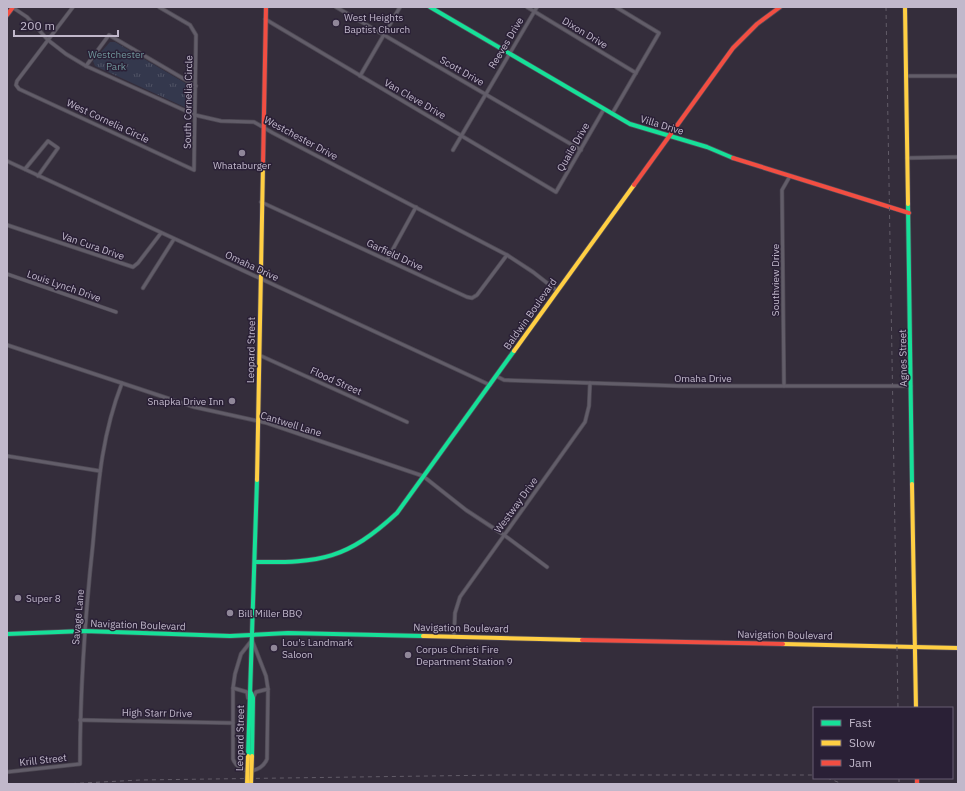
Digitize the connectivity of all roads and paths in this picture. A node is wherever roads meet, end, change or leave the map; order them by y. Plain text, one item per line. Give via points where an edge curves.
1 (13, 7) edge
2 (73, 7) edge
3 (159, 7) edge
4 (336, 7) edge
5 (400, 7) edge
6 (430, 7) edge
7 (527, 7) edge
8 (537, 7) edge
9 (616, 7) edge
10 (780, 7) edge
11 (904, 7) edge
12 (267, 8) edge
13 (771, 9) edge
14 (534, 11) junction
15 (7, 15) edge
16 (265, 19) junction
17 (384, 35) junction
18 (48, 40) junction
19 (510, 53) junction
20 (86, 66) junction
21 (636, 73) junction
22 (360, 76) junction
23 (906, 76) junction
24 (958, 76) edge
25 (196, 86) junction
26 (486, 94) junction
27 (604, 109) junction
28 (612, 114) junction
29 (195, 115) junction
30 (263, 127) junction
31 (461, 135) junction
32 (670, 136) junction
33 (453, 150) dead end
34 (580, 150) junction
35 (958, 157) edge
36 (907, 158) junction
37 (7, 161) edge
38 (25, 170) junction
39 (194, 170) joint
40 (38, 176) junction
41 (790, 176) junction
42 (556, 192) joint
43 (261, 202) junction
44 (416, 207) junction
45 (909, 212) junction
46 (7, 225) edge
47 (161, 233) junction
48 (174, 239) junction
49 (507, 255) junction
50 (387, 260) junction
51 (7, 274) edge
52 (260, 278) junction
53 (143, 288) dead end
54 (556, 290) junction
55 (116, 312) dead end
56 (7, 345) edge
57 (259, 355) junction
58 (496, 376) junction
59 (122, 383) junction
60 (590, 383) junction
61 (490, 385) junction
62 (784, 386) junction
63 (911, 386) junction
64 (258, 421) junction
65 (407, 422) dead end
66 (7, 456) edge
67 (100, 471) junction
68 (423, 476) junction
69 (504, 535) junction
70 (255, 562) junction
71 (547, 567) dead end
72 (84, 631) junction
73 (7, 634) edge
74 (252, 634) junction
75 (454, 636) junction
76 (252, 640) junction
77 (916, 647) junction
78 (958, 648) edge
79 (233, 688) junction
80 (268, 689) junction
81 (251, 698) junction
82 (916, 707) edge
83 (80, 720) junction
84 (233, 723) junction
85 (250, 756) junction
86 (80, 764) joint
87 (7, 772) edge
88 (247, 784) edge
89 (252, 784) edge

1 - 15 main road
1 - 18 street, Westchester Drive via 27,17
2 - 18 street
3 - 25 street, South Cornelia Circle via 190,25 196,35
4 - 17 street, Scott Drive
5 - 17 street
6 - 19 main road, Villa Drive
7 - 14 street, Dixon Drive
8 - 14 street, Reeves Drive
9 - 21 street via 659,33
10 - 13 main road, Baldwin Boulevard
11 - 23 main road, Agnes Street
12 - 16 main road, Leopard Street
13 - 32 main road, Baldwin Boulevard via 733,48
14 - 19 street, Reeves Drive
14 - 21 street, Dixon Drive
16 - 22 street, Van Cleve Drive
16 - 30 main road, Leopard Street
17 - 22 street
17 - 26 street, Scott Drive
18 - 20 street, Westchester Drive
18 - 39 street, West Cornelia Circle via 17,81 19,89
19 - 26 street, Reeves Drive
19 - 27 main road, Villa Drive
20 - 25 street via 109,35
20 - 29 street, Westchester Drive
21 - 28 street
22 - 31 street, Van Cleve Drive
23 - 24 street
23 - 36 main road, Agnes Street
25 - 29 street, South Cornelia Circle
26 - 31 street, Reeves Drive
26 - 34 street, Scott Drive
27 - 28 main road, Villa Drive
27 - 34 street, Quaile Drive
28 - 32 main road, Villa Drive via 630,124
29 - 30 street, Westchester Drive via 221,121 254,122
29 - 39 street, South Cornelia Circle
30 - 43 main road, Leopard Street
30 - 44 street, Westchester Drive
31 - 33 street, Reeves Drive
31 - 42 street, Van Cleve Drive
32 - 41 main road, Villa Drive
32 - 54 main road, Baldwin Boulevard
34 - 42 street, Quaile Drive
35 - 36 street
36 - 45 main road, Agnes Street
37 - 38 street, Omaha Drive
38 - 40 street, Omaha Drive
38 - 40 street via 48,141 58,148
40 - 47 street, Omaha Drive
41 - 45 main road, Villa Drive
41 - 62 street, Southview Drive via 782,190
43 - 50 street, Garfield Drive
43 - 52 main road, Leopard Street
44 - 49 street, Westchester Drive
44 - 50 street
45 - 63 main road, Agnes Street
46 - 47 street, Van Cura Drive via 133,267
47 - 48 street, Omaha Drive
48 - 52 street, Omaha Drive
48 - 53 street
49 - 50 street, Garfield Drive via 472,298
49 - 54 street, Westchester Drive
51 - 55 street, Louis Lynch Drive
52 - 57 main road, Leopard Street
52 - 61 street, Omaha Drive
54 - 58 main road, Baldwin Boulevard
56 - 59 street, Cantwell Lane
57 - 64 main road, Leopard Street
57 - 65 street, Flood Street
58 - 60 street, Omaha Drive via 504,380
58 - 61 main road, Baldwin Boulevard
59 - 64 street, Cantwell Lane via 194,407
59 - 67 street, Savage Lane via 110,416
60 - 62 street, Omaha Drive
60 - 69 street, Westway Drive via 586,422
61 - 68 main road, Baldwin Boulevard
62 - 63 street, Omaha Drive
63 - 77 main road, Agnes Street
64 - 68 street, Cantwell Lane
64 - 70 main road, Leopard Street
66 - 67 street
67 - 72 street, Savage Lane
68 - 69 street, Cantwell Lane via 466,510
68 - 70 main road, Baldwin Boulevard via 397,513 380,529 343,552 323,560 295,564
69 - 71 street, Cantwell Lane
69 - 75 street, Westway Drive via 460,597 455,613
70 - 74 main road, Leopard Street
72 - 73 main road, Navigation Boulevard
72 - 74 main road, Navigation Boulevard via 225,636
72 - 83 street, Savage Lane
74 - 75 main road, Navigation Boulevard
74 - 76 main road, Leopard Street
75 - 77 main road, Navigation Boulevard
76 - 79 street via 241,654
76 - 80 street via 266,676
76 - 81 main road, Leopard Street
77 - 78 main road, Navigation Boulevard
77 - 82 main road, Agnes Street
79 - 81 street via 247,692
79 - 84 street
80 - 81 street via 256,692
80 - 84 street via 268,759 259,770 240,770 235,765
81 - 85 main road, Leopard Street
83 - 84 street, High Starr Drive
83 - 86 street, Savage Lane
85 - 88 main road, Leopard Street, bridge
85 - 89 main road, Leopard Street, bridge
86 - 87 street, Krill Street

